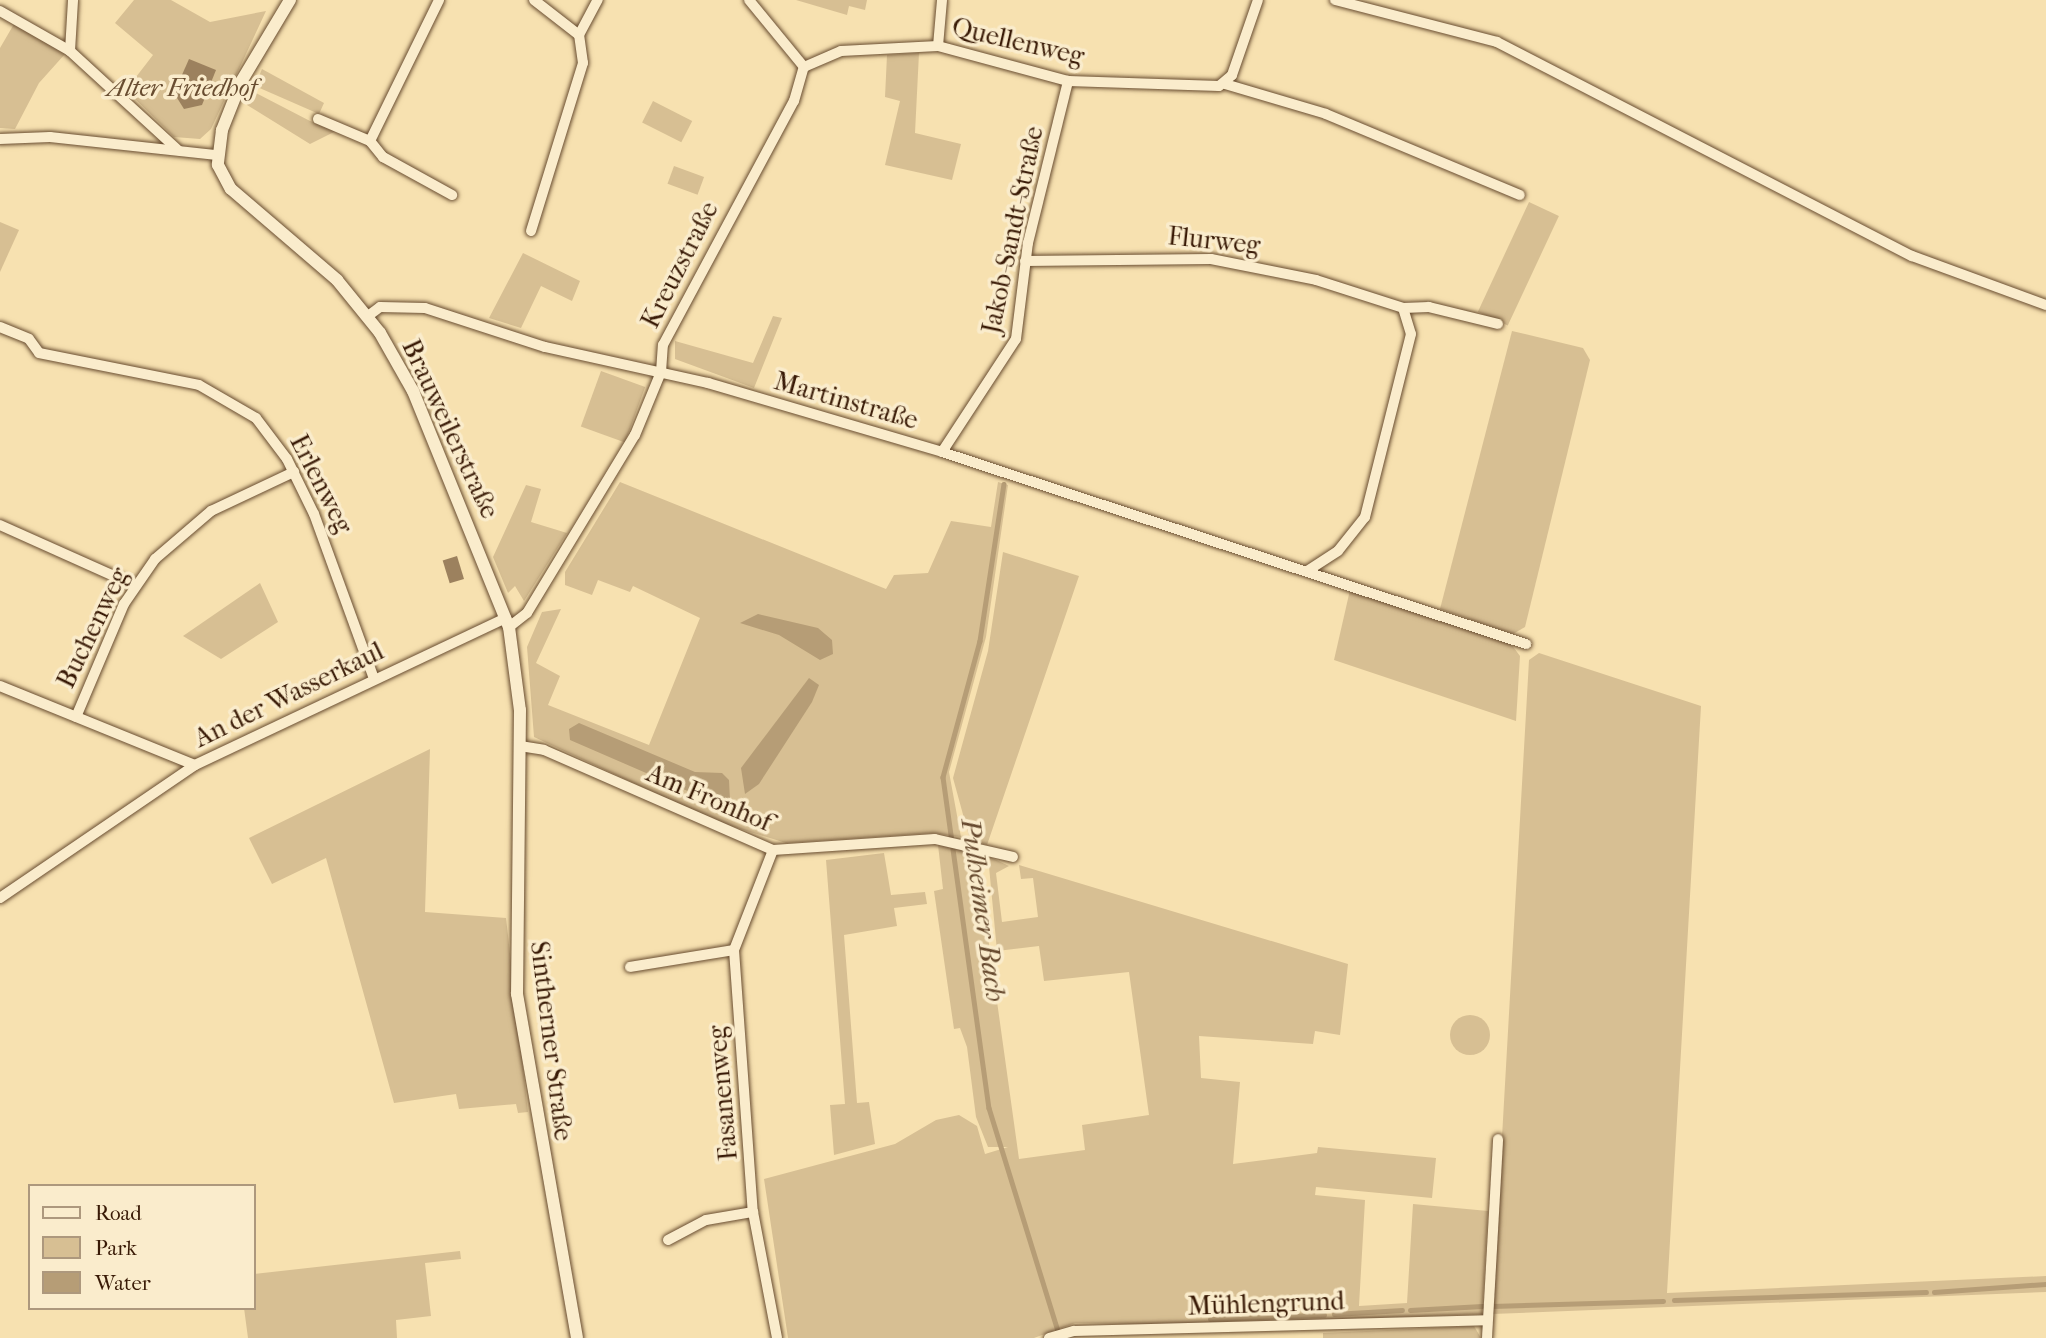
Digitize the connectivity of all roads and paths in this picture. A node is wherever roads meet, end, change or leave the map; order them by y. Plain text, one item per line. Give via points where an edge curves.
1 (73, 0) edge
2 (290, 0) edge
3 (439, 0) edge
4 (534, 0) edge
5 (598, 0) edge
6 (749, 0) edge
7 (942, 0) edge
8 (1258, 0) edge
9 (1335, 0) edge
10 (0, 11) edge
11 (579, 35) junction
12 (938, 46) junction
13 (70, 51) junction
14 (804, 66) junction
15 (1068, 80) junction
16 (1225, 84) junction
17 (318, 119) dead end
18 (0, 139) edge
19 (370, 141) junction
20 (178, 150) junction
21 (217, 155) junction
22 (1520, 194) dead end
23 (452, 195) dead end
24 (531, 231) dead end
25 (1025, 261) junction
26 (1399, 305) junction
27 (2046, 305) edge
28 (368, 316) junction
29 (1497, 324) dead end
30 (0, 327) edge
31 (661, 373) junction
32 (942, 452) junction
33 (293, 472) junction
34 (0, 525) edge
35 (1307, 571) junction
36 (134, 585) junction
37 (508, 622) junction
38 (1526, 644) dead end
39 (374, 679) junction
40 (0, 686) edge
41 (76, 717) junction
42 (520, 746) junction
43 (195, 765) junction
44 (773, 850) junction
45 (1013, 857) dead end
46 (0, 898) edge
47 (734, 950) junction
48 (630, 967) dead end
49 (1498, 1139) dead end
50 (753, 1212) junction
51 (668, 1240) dead end
52 (1486, 1320) junction
53 (577, 1338) edge
54 (777, 1338) edge
55 (1051, 1338) edge
56 (1487, 1338) edge

1 - 13 street
2 - 21 street via 241,82
3 - 19 street
4 - 11 street
5 - 11 street
6 - 14 street
7 - 12 street
8 - 16 street
9 - 27 street via 1497,42 1921,260
10 - 13 street
11 - 24 street via 583,63
12 - 14 street, Quellenweg via 841,51
12 - 15 street, Quellenweg
13 - 20 street
14 - 31 street, Kreuzstraße via 794,101 663,345
15 - 16 street, Quellenweg
15 - 25 street, Jakob-Sandt-Straße
16 - 22 street, Quellenweg via 1326,114
17 - 19 street
18 - 20 street
19 - 23 street via 383,157
20 - 21 street
21 - 28 street, Brauweilerstraße via 232,189 320,264
25 - 26 street, Flurweg via 1211,259
25 - 32 street, Jakob-Sandt-Straße via 1009,356
26 - 29 street, Flurweg via 1429,307
26 - 35 street via 1411,334 1365,517 1338,551
28 - 31 street, Martinstraße via 380,307 425,308 545,347
28 - 37 street, Brauweilerstraße via 412,391
30 - 33 street, Erlenweg via 29,339 39,353 189,382 226,396 264,426
31 - 32 street, Martinstraße
31 - 37 street, Kreuzstraße via 622,458 527,613
32 - 35 street, Martinstraße
33 - 36 street, Buchenweg via 193,523
33 - 39 street, Erlenweg via 326,540
34 - 36 street
35 - 38 street, Martinstraße
36 - 41 street, Buchenweg
37 - 39 street, An der Wasserkaul
37 - 42 street, Brauweilerstraße
39 - 43 street, An der Wasserkaul
40 - 41 street
41 - 43 street
42 - 44 street, Am Fronhof via 544,750
42 - 53 street, Sintherner Straße via 517,994
43 - 46 street, An der Wasserkaul
44 - 45 street, Am Fronhof via 935,839
44 - 47 street, Fasanenweg
47 - 48 street
47 - 50 street, Fasanenweg
49 - 52 street
50 - 51 street via 706,1220
50 - 54 street, Fasanenweg
52 - 55 street, Mühlengrund via 1066,1332
52 - 56 street

